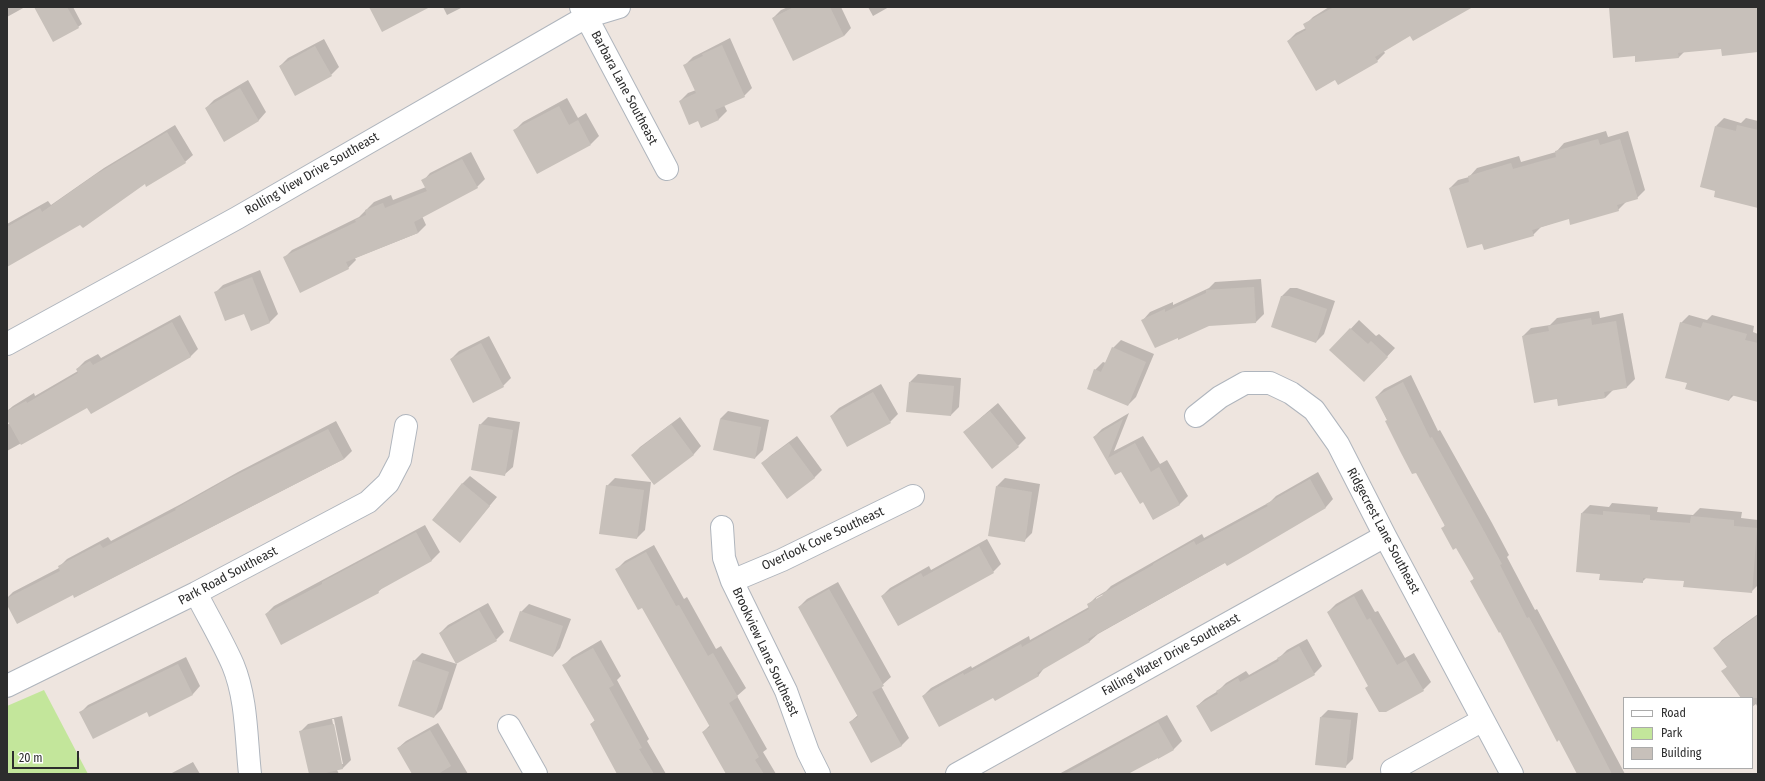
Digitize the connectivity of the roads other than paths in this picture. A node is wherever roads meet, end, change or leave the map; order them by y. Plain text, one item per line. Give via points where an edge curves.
1 (619, 7) edge
2 (584, 12) edge
3 (667, 169) dead end
4 (7, 344) edge
5 (1196, 416) dead end
6 (406, 426) dead end
7 (913, 496) dead end
8 (722, 527) dead end
9 (1385, 536) junction
10 (732, 582) junction
11 (196, 593) junction
12 (7, 686) edge
13 (1483, 720) junction
14 (510, 726) dead end
15 (1392, 770) dead end
16 (250, 774) edge
17 (536, 774) edge
18 (819, 774) edge
19 (957, 774) edge
20 (1512, 774) edge

1 - 2 street, Rolling View Drive Southeast
2 - 3 street, Barbara Lane Southeast
2 - 4 street, Rolling View Drive Southeast via 237,218
5 - 9 street, Ridgecrest Lane Southeast via 1220,397 1245,383 1270,383 1291,392 1314,410 1338,444
6 - 11 street, Park Road Southeast via 400,460 388,483 368,502
7 - 10 street, Overlook Cove Southeast
8 - 10 street, Brookview Lane Southeast via 724,558
9 - 13 street, Ridgecrest Lane Southeast
9 - 19 street, Falling Water Drive Southeast
10 - 18 street, Brookview Lane Southeast via 786,691 808,752
11 - 12 street, Park Road Southeast
11 - 16 street via 233,665 241,692
13 - 15 street
13 - 20 street, Ridgecrest Lane Southeast
14 - 17 street

